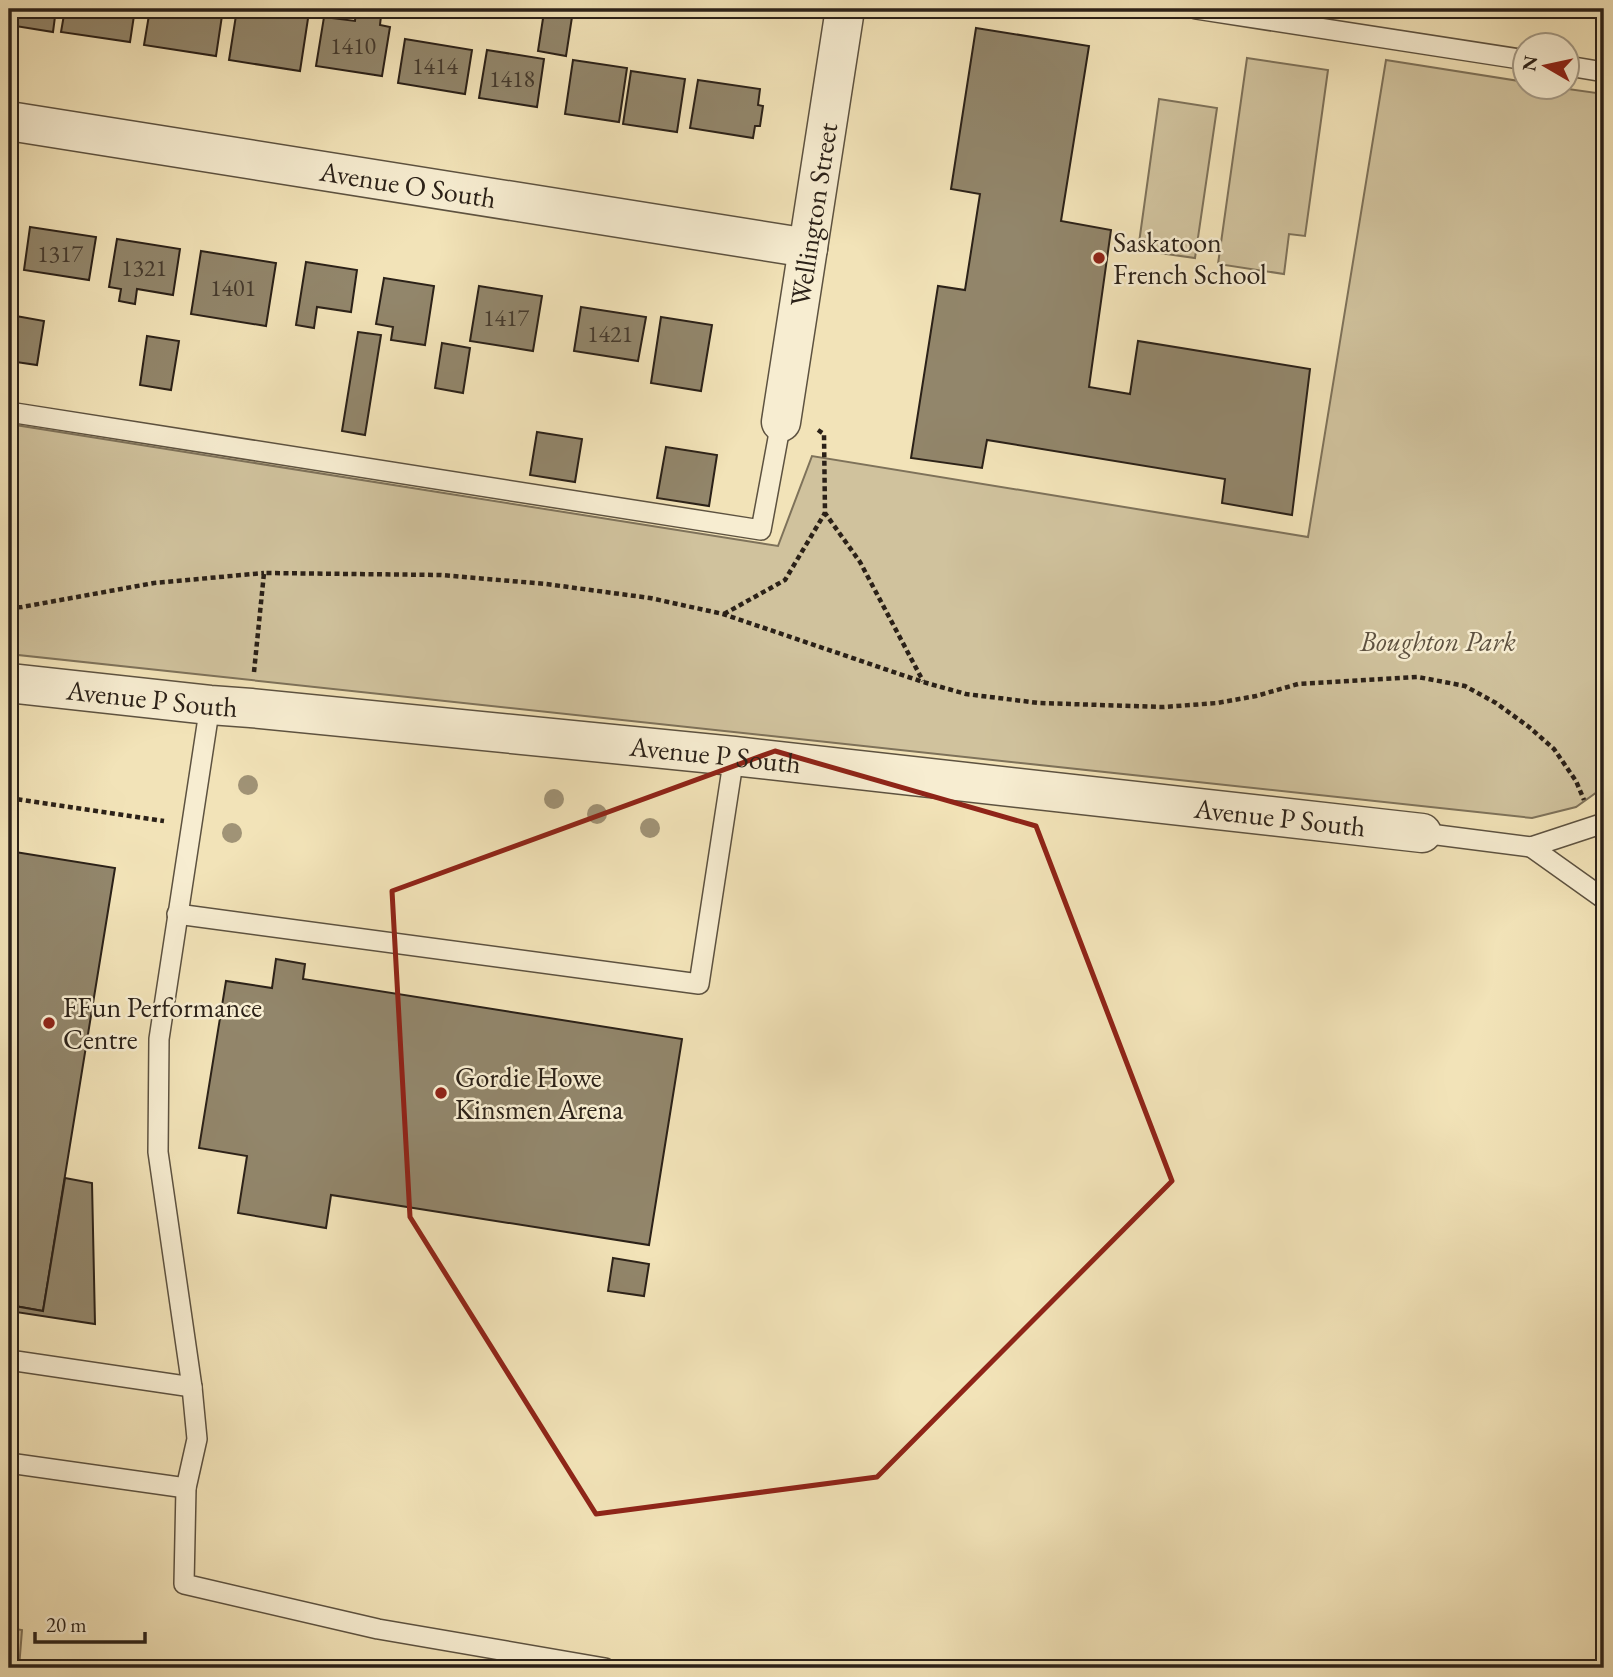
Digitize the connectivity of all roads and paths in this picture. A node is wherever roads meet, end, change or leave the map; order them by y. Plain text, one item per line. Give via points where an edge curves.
1 (845, 9) edge
2 (1196, 9) edge
3 (1512, 58) edge
4 (1582, 68) edge
5 (1604, 72) edge
6 (9, 121) edge
7 (808, 248) junction
8 (9, 412) edge
9 (782, 412) junction
10 (825, 513) junction
11 (264, 573) junction
12 (9, 608) edge
13 (723, 614) junction
14 (923, 682) junction
15 (9, 683) edge
16 (210, 705) junction
17 (251, 708) junction
18 (734, 756) junction
19 (9, 798) edge
20 (191, 825) junction
21 (1600, 825) edge
22 (1422, 833) joint
23 (1531, 847) junction
24 (1604, 899) edge
25 (177, 914) junction
26 (9, 1360) edge
27 (192, 1387) junction
28 (9, 1463) edge
29 (186, 1488) junction
30 (605, 1668) edge

1 - 7 street, Wellington Street
2 - 3 lane
4 - 5 lane
6 - 7 street, Avenue O South
7 - 9 street, Wellington Street
8 - 9 lane via 761,530
9 - 10 path via 824,434
10 - 13 path via 785,580
10 - 14 path via 860,562
11 - 12 path via 154,583
11 - 13 path via 441,575 520,582 650,598
11 - 17 path
13 - 14 path
14 - 21 path via 966,694 1039,703 1163,707 1217,703 1337,680 1418,677 1465,686 1496,703 1554,748
15 - 16 street, Avenue P South
16 - 17 street, Avenue P South
16 - 20 lane
17 - 18 street, Avenue P South
18 - 22 street, Avenue P South
18 - 25 lane via 699,984
19 - 20 path
20 - 25 lane
21 - 23 lane
22 - 23 lane
23 - 24 lane
25 - 27 lane via 159,1039 158,1152
26 - 27 lane
27 - 29 lane via 197,1439
28 - 29 lane
29 - 30 lane via 184,1584 378,1629

